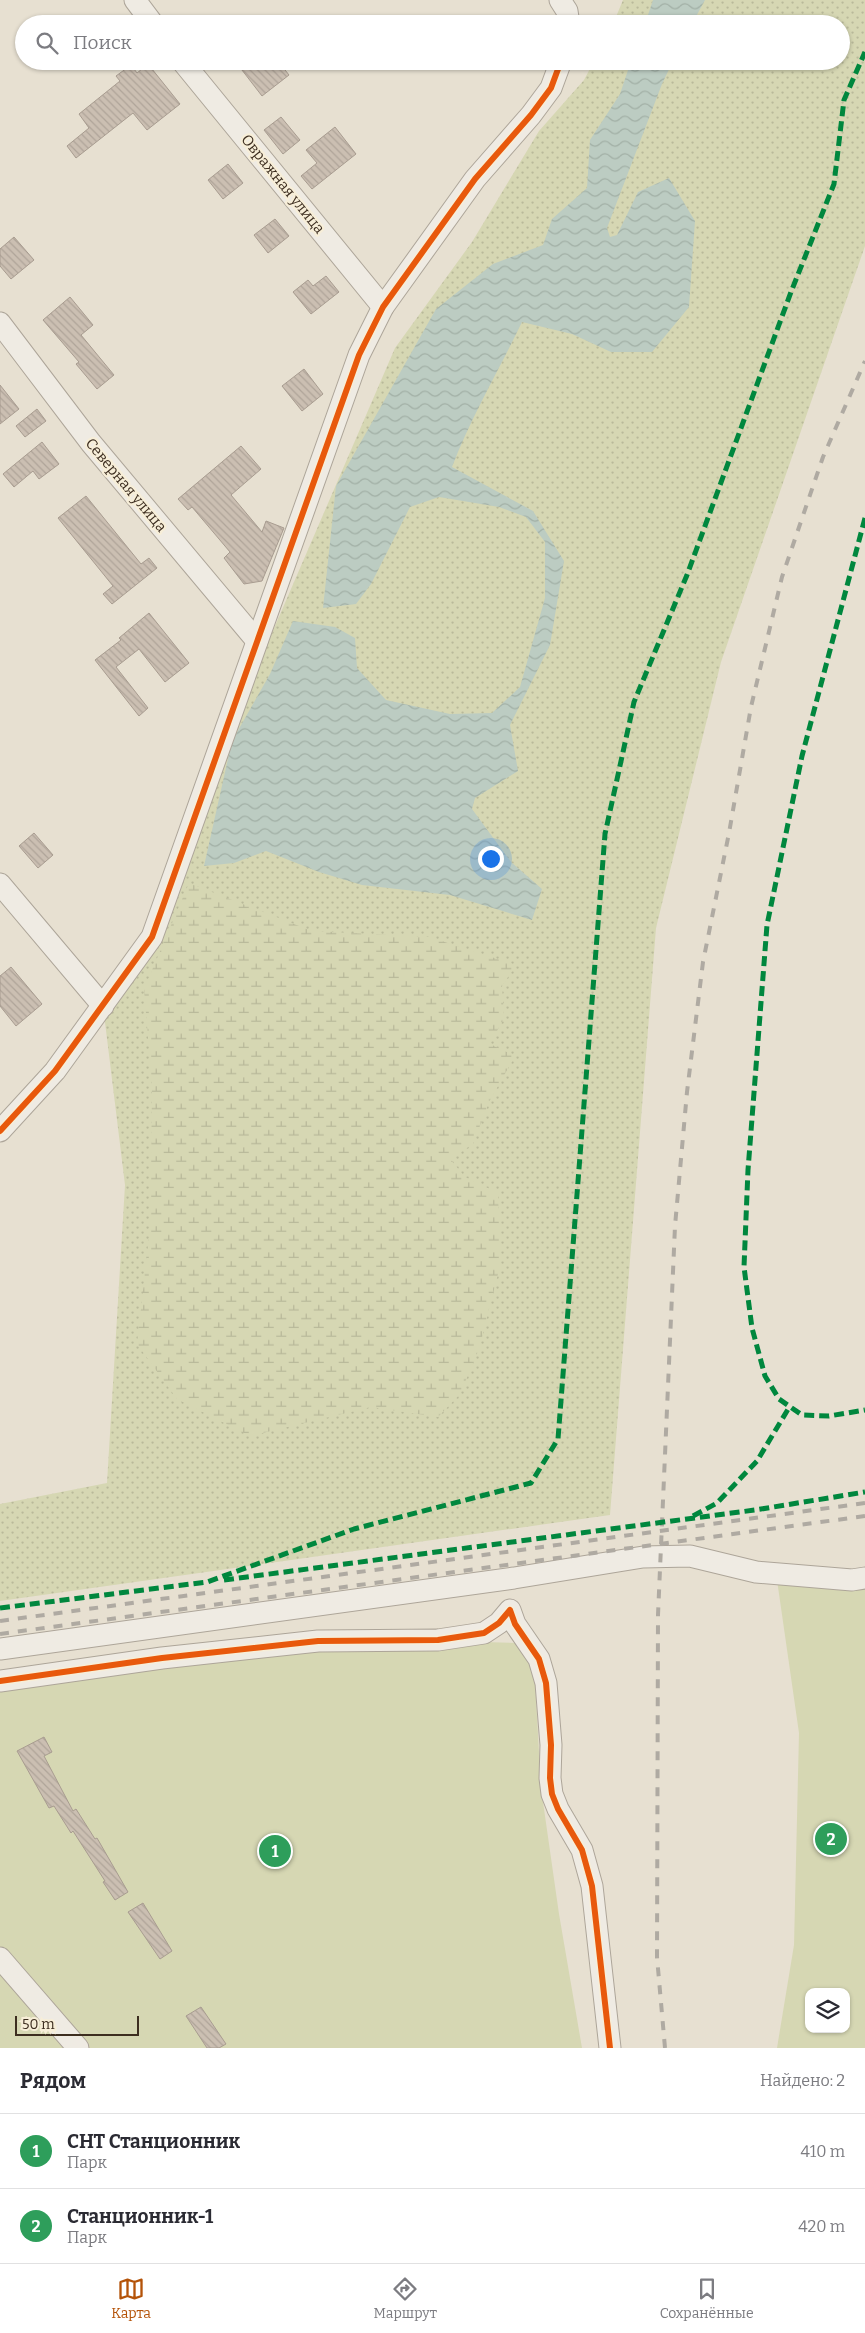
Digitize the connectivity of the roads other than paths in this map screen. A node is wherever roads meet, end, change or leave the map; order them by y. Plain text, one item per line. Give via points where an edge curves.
1 (135, 0) edge
2 (146, 15) edge
3 (189, 70) edge
4 (558, 70) edge
5 (383, 307) junction
6 (0, 323) edge
7 (257, 641) junction
8 (0, 884) edge
9 (103, 1006) junction
10 (0, 1131) edge
11 (514, 1578) junction
12 (865, 1578) edge
13 (510, 1610) junction
14 (0, 1649) edge
15 (0, 1681) edge
16 (0, 1958) edge
17 (78, 2048) edge
18 (610, 2048) edge

1 - 2 street
3 - 5 street, Овражная улица
4 - 5 street via 551,88 475,179
5 - 7 street via 356,363
6 - 7 street, Северная улица via 91,443
7 - 9 street via 152,937
8 - 9 street
9 - 10 street via 55,1071
11 - 12 street via 643,1557 690,1556 756,1572 852,1580
11 - 13 street
11 - 14 street
13 - 15 street via 484,1633 438,1640 318,1641 162,1658
13 - 18 street via 515,1624 539,1659 546,1683 552,1794 582,1850 592,1886
16 - 17 street

